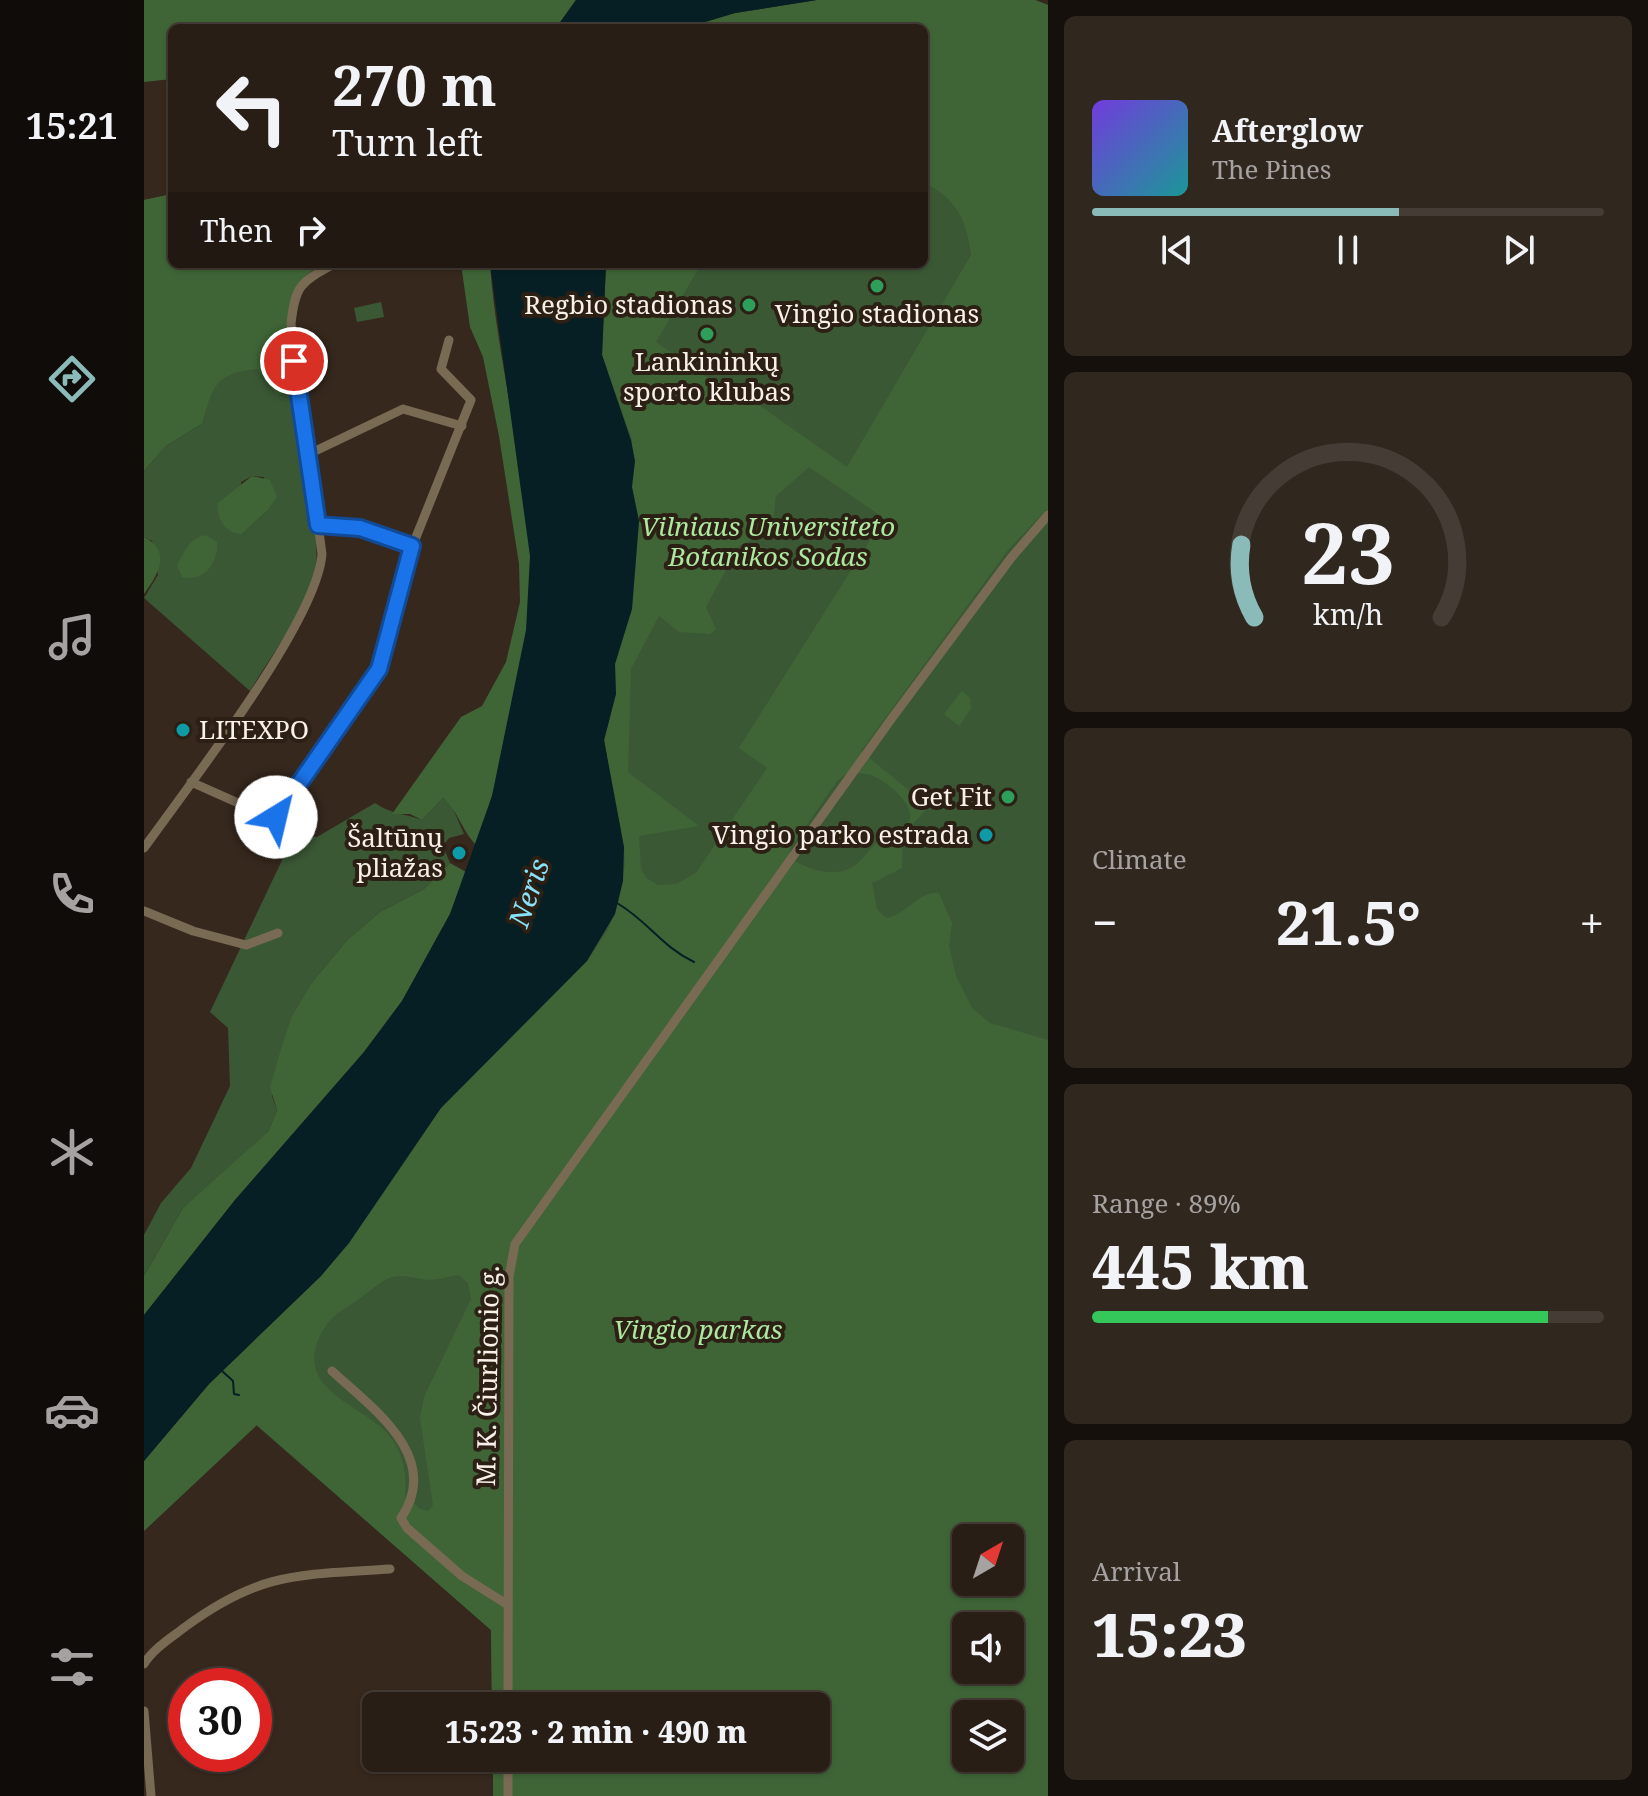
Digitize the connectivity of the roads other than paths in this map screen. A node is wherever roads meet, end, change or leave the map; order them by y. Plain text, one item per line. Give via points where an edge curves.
1 (327, 268) edge
2 (449, 340) dead end
3 (462, 426) junction
4 (309, 454) junction
5 (1048, 515) edge
6 (318, 525) junction
7 (412, 546) junction
8 (191, 782) junction
9 (144, 848) edge
10 (144, 911) edge
11 (278, 933) dead end
12 (332, 1371) dead end
13 (390, 1569) dead end
14 (508, 1605) junction
15 (144, 1664) edge
16 (508, 1692) edge
17 (144, 1711) edge
18 (508, 1772) edge
19 (151, 1796) edge
20 (508, 1796) edge

1 - 4 street via 302,283 292,314
2 - 3 street via 441,369 471,398
3 - 4 street via 403,409
3 - 7 street
4 - 6 street
5 - 14 street, M. K. Čiurlionio g. via 892,718 530,1218 511,1256
6 - 7 street via 360,528
6 - 8 street via 322,554 317,581 277,654
7 - 8 street via 379,669 276,817
8 - 9 street
10 - 11 street via 246,945
12 - 14 street via 402,1439 415,1476 401,1518 407,1528 462,1576
13 - 15 street via 293,1576 254,1585 191,1623
14 - 16 street, M. K. Čiurlionio g.
17 - 19 street
18 - 20 street

